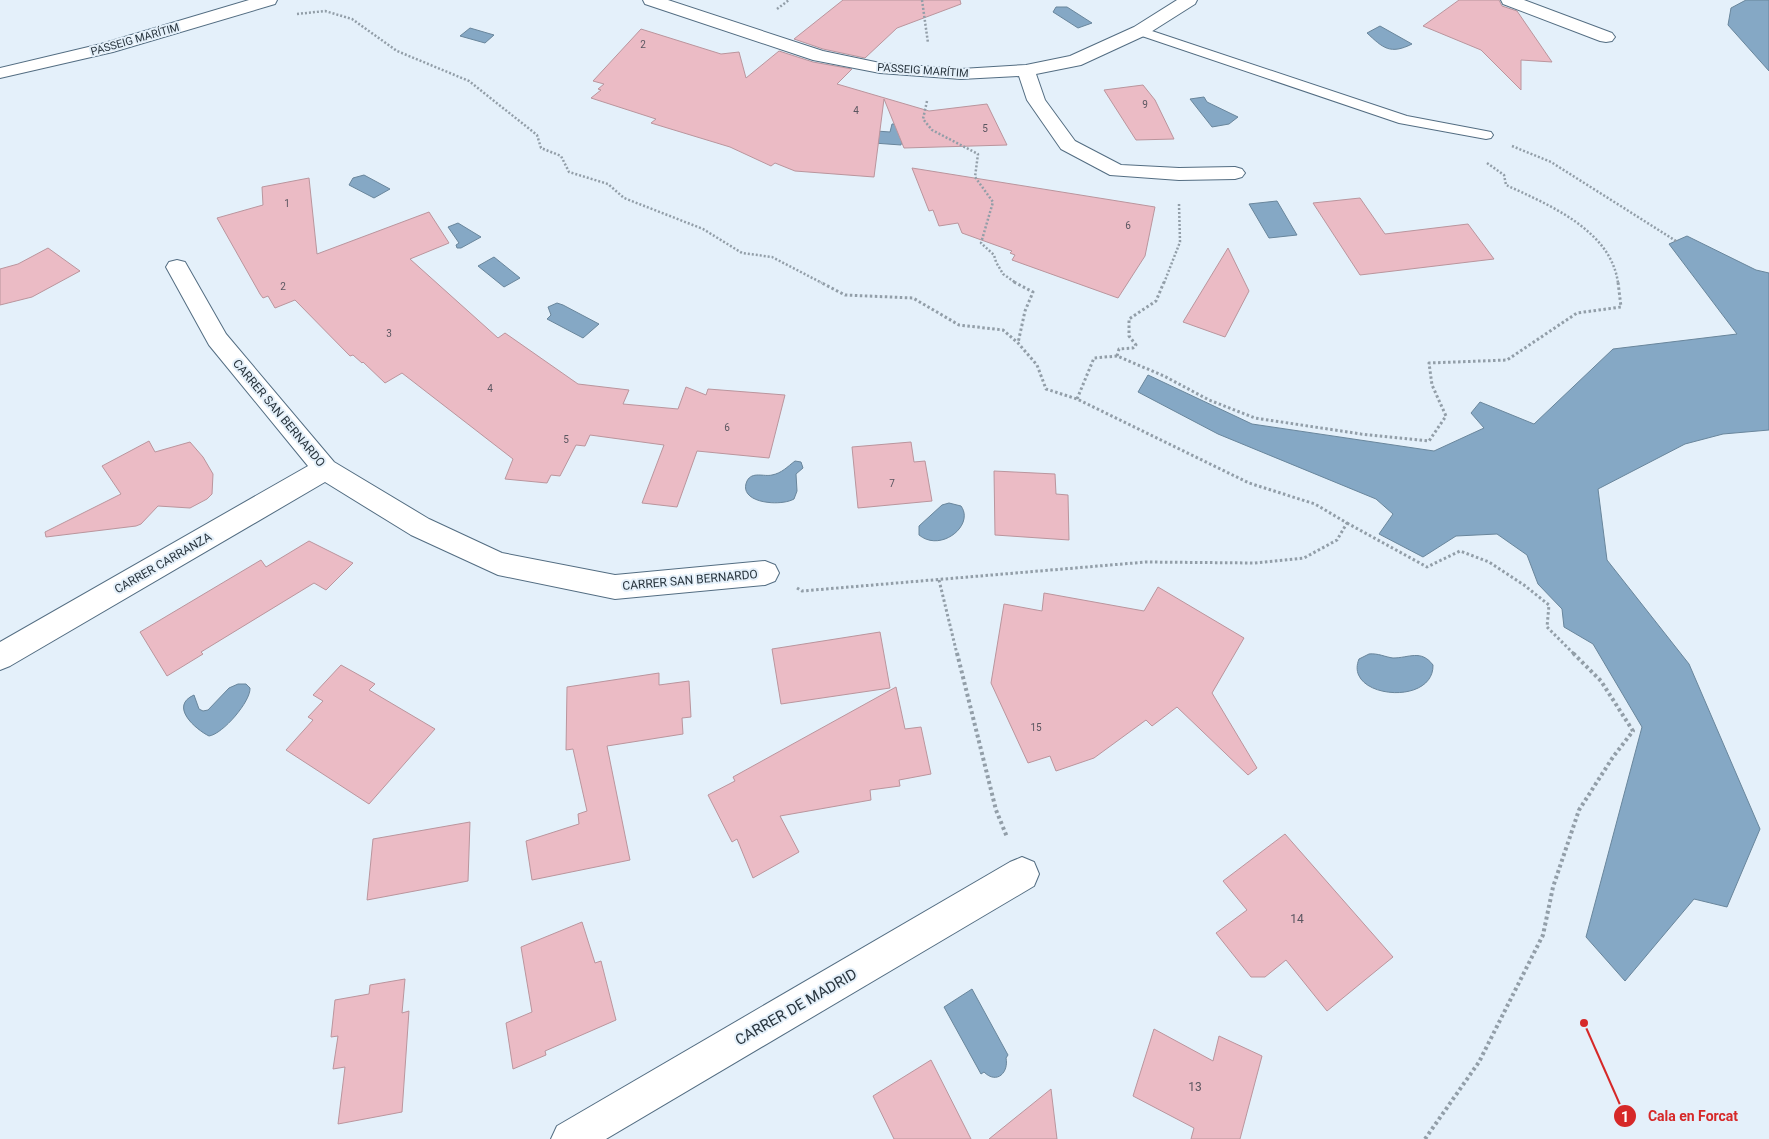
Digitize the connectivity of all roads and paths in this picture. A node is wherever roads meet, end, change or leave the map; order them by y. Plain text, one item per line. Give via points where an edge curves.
1 (269, 0) edge
2 (651, 0) edge
3 (922, 0) edge
4 (1189, 0) edge
5 (1509, 0) edge
6 (220, 5) edge
7 (292, 15) dead end
8 (1140, 31) junction
9 (1606, 37) dead end
10 (1026, 70) junction
11 (933, 72) junction
12 (0, 73) edge
13 (1452, 128) junction
14 (1486, 135) joint
15 (1235, 173) dead end
16 (1179, 174) junction
17 (1676, 241) dead end
18 (177, 266) dead end
19 (1018, 343) junction
20 (1117, 356) junction
21 (1077, 399) junction
22 (325, 469) junction
23 (1347, 523) junction
24 (764, 573) joint
25 (939, 580) junction
26 (0, 657) edge
27 (1022, 874) joint
28 (570, 1139) edge
29 (1425, 1139) edge

1 - 6 street, PASSEIG MARÍTIM
2 - 11 street, PASSEIG MARÍTIM via 819,56 880,68
3 - 11 path
4 - 8 street, PASSEIG MARÍTIM
5 - 9 street
6 - 12 street, PASSEIG MARÍTIM via 169,30 43,65
7 - 19 path via 326,11 352,19 397,51 469,81 536,135 541,148 561,156 569,172 608,184 624,198 702,229 742,252 772,257 845,294 913,298 959,325 1003,330
8 - 10 street, PASSEIG MARÍTIM via 1075,61
8 - 13 lane via 1404,120
10 - 11 street, PASSEIG MARÍTIM via 961,74
10 - 16 street via 1036,100 1068,145 1117,171
11 - 19 path via 923,119 932,130 978,154 974,177 993,202 981,243 994,254 995,265 1007,278 1033,292
13 - 14 lane
13 - 20 path via 1484,161 1504,175 1506,185 1543,202 1590,231 1616,269 1621,307 1577,313 1507,360 1430,363 1432,385 1446,416 1429,441 1255,418
14 - 17 path via 1551,162
15 - 16 street
16 - 20 path via 1180,242 1156,301 1129,320 1129,336 1136,345 1119,349
18 - 22 street, CARRER SAN BERNARDO via 217,339
19 - 21 path via 1037,365 1046,389
20 - 21 path via 1094,358
21 - 23 path via 1249,483 1315,504
22 - 24 street, CARRER SAN BERNARDO via 420,527 498,564 615,587
22 - 26 street, CARRER CARRANZA
23 - 25 path via 1338,540 1304,558 1254,563 1146,562
23 - 29 path via 1427,567 1460,551 1489,562 1524,585 1549,605 1547,627 1602,681 1633,731 1579,810 1552,887 1543,935 1479,1062
24 - 25 path via 802,591
25 - 27 path via 996,810
27 - 28 street, CARRER DE MADRID

